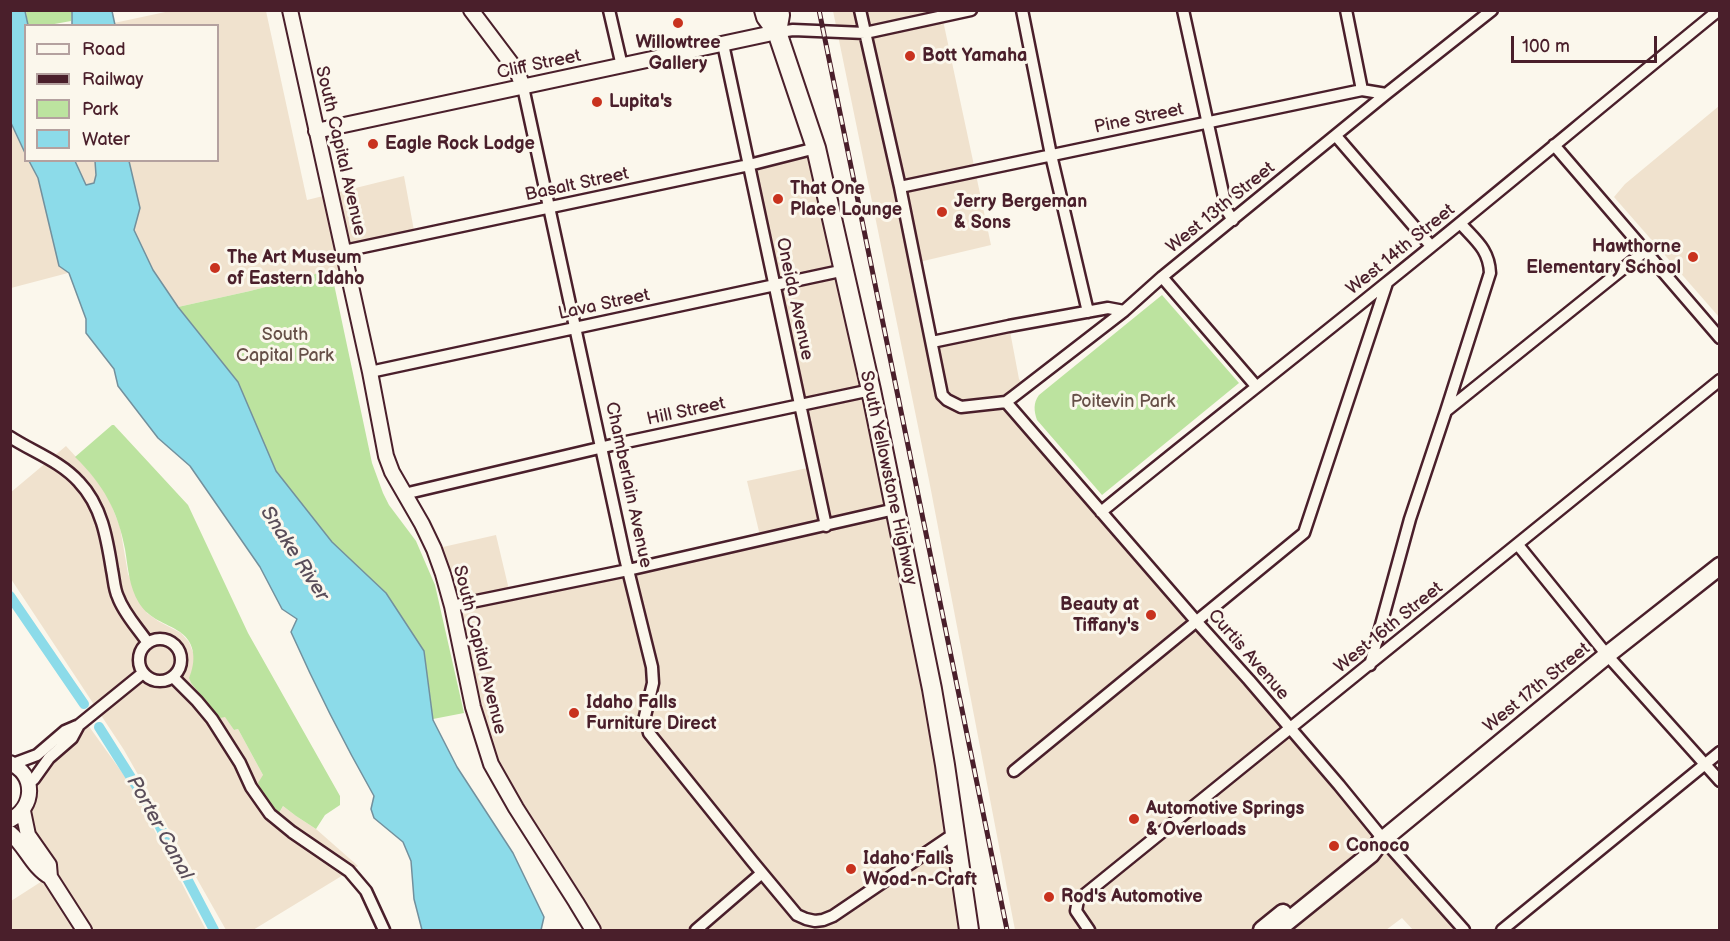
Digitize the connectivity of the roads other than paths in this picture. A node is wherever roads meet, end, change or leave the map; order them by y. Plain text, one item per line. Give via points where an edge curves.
1 (291, 10) edge
2 (471, 10) edge
3 (609, 10) edge
4 (764, 10) edge
5 (779, 10) edge
6 (860, 10) edge
7 (971, 10) edge
8 (1022, 10) edge
9 (1184, 10) edge
10 (1346, 10) edge
11 (1492, 10) edge
12 (1719, 10) edge
13 (772, 33) junction
14 (865, 33) junction
15 (723, 44) junction
16 (622, 66) junction
17 (524, 87) junction
18 (1362, 90) junction
19 (1386, 94) junction
20 (1207, 122) junction
21 (316, 131) junction
22 (1336, 136) junction
23 (1554, 145) junction
24 (816, 148) junction
25 (1051, 155) junction
26 (749, 165) junction
27 (900, 187) junction
28 (550, 208) junction
29 (1233, 220) junction
30 (1460, 223) junction
31 (1431, 246) junction
32 (344, 251) junction
33 (1645, 251) junction
34 (844, 270) junction
35 (1162, 277) junction
36 (1388, 282) junction
37 (774, 286) junction
38 (1124, 311) junction
39 (1088, 312) junction
40 (575, 328) junction
41 (1719, 338) edge
42 (932, 342) junction
43 (370, 372) junction
44 (1719, 381) edge
45 (1256, 386) junction
46 (871, 390) junction
47 (1006, 402) junction
48 (799, 405) junction
49 (1446, 411) junction
50 (10, 437) edge
51 (601, 448) junction
52 (404, 494) junction
53 (895, 509) junction
54 (1101, 512) junction
55 (826, 526) junction
56 (1518, 545) junction
57 (1719, 566) edge
58 (628, 570) junction
59 (452, 606) junction
60 (1196, 621) junction
61 (148, 643) junction
62 (1607, 655) junction
63 (1370, 666) junction
64 (143, 673) junction
65 (173, 677) junction
66 (82, 723) junction
67 (1290, 728) junction
68 (1719, 752) edge
69 (12, 763) edge
70 (1705, 764) junction
71 (1014, 771) dead end
72 (1719, 781) edge
73 (29, 783) junction
74 (23, 811) junction
75 (10, 820) edge
76 (10, 833) edge
77 (956, 836) junction
78 (1381, 840) junction
79 (762, 873) junction
80 (50, 877) junction
81 (84, 930) edge
82 (384, 930) edge
83 (593, 930) edge
84 (696, 930) edge
85 (969, 930) edge
86 (1089, 930) edge
87 (1262, 930) edge
88 (1277, 930) edge
89 (1464, 930) edge
90 (1502, 930) edge

1 - 21 street, South Capital Avenue
2 - 17 street, Chamberlain Avenue via 517,71
3 - 16 street
4 - 13 highway
5 - 13 highway
6 - 14 street
7 - 14 street
8 - 25 street
9 - 20 street
10 - 18 street
11 - 19 street, West 13th Street
12 - 23 street, West 14th Street
13 - 14 street
13 - 15 street, Cliff Street
13 - 24 highway, South Yellowstone Highway
14 - 27 street
15 - 16 street, Cliff Street
15 - 26 street, Oneida Avenue
16 - 17 street, Cliff Street
17 - 21 street, Cliff Street
17 - 28 street, Chamberlain Avenue
18 - 19 street, Pine Street
18 - 20 street, Pine Street
19 - 22 street, West 13th Street
20 - 25 street, Pine Street
20 - 29 street via 1227,211
21 - 32 street, South Capital Avenue
22 - 29 street, West 13th Street
22 - 31 street
23 - 30 street, West 14th Street
23 - 33 street
24 - 26 street, Basalt Street
24 - 34 highway, South Yellowstone Highway
25 - 27 street, Pine Street
25 - 39 street
26 - 28 street, Basalt Street
26 - 37 street, Oneida Avenue
27 - 42 street
28 - 32 street, Basalt Street
28 - 40 street, Chamberlain Avenue
29 - 35 street, West 13th Street
30 - 31 street, West 14th Street
30 - 49 street via 1487,254 1490,273
31 - 36 street, West 14th Street
32 - 43 street, South Capital Avenue
33 - 41 street
33 - 49 street
34 - 37 street, Lava Street
34 - 46 highway, South Yellowstone Highway
35 - 38 street, West 13th Street
35 - 45 street
36 - 45 street, West 14th Street
36 - 60 street via 1304,533
37 - 40 street, Lava Street
37 - 48 street, Oneida Avenue
38 - 39 street via 1108,308
38 - 47 street, West 13th Street
39 - 42 street
40 - 43 street, Lava Street
40 - 51 street, Chamberlain Avenue
42 - 47 street via 942,395 953,404 961,407
43 - 52 street, South Capital Avenue via 386,456
44 - 56 street, West 16th Street
45 - 54 street, West 14th Street
46 - 48 street, Hill Street
46 - 53 highway, South Yellowstone Highway
47 - 54 street, Curtis Avenue
48 - 51 street, Hill Street
48 - 55 street, Oneida Avenue
49 - 63 street via 1410,519
50 - 61 street via 63,467 90,496 104,526 117,596
51 - 52 street, Hill Street
51 - 58 street, Chamberlain Avenue
52 - 59 street, South Capital Avenue via 434,549
53 - 55 street
53 - 77 highway, South Yellowstone Highway via 932,689
54 - 60 street, Curtis Avenue
55 - 58 street
56 - 62 street
56 - 63 street, West 16th Street
57 - 62 main road, West 17th Street
58 - 59 street
58 - 79 street, Chamberlain Avenue via 652,667 653,683 645,716 649,733
59 - 83 street, South Capital Avenue via 473,707 491,764
60 - 67 street, Curtis Avenue
60 - 71 street
61 - 64 street via 139,661
61 - 65 street via 161,639 178,650 181,664
62 - 70 street
62 - 78 main road, West 17th Street
63 - 67 street, West 16th Street
64 - 65 street via 154,681
64 - 66 street
65 - 82 street via 212,719 270,814 349,871 366,891
66 - 69 street via 65,731 37,755
66 - 73 street
67 - 78 street, Curtis Avenue
67 - 86 street, West 16th Street via 1078,900 1076,911
68 - 70 street
69 - 73 street
70 - 72 street
70 - 90 street
73 - 74 street via 28,803
74 - 75 street
74 - 80 street via 28,835 50,865
76 - 80 street via 39,871
77 - 79 street, Chamberlain Avenue via 823,920 797,915
77 - 85 highway, South Yellowstone Highway
78 - 87 main road, West 17th Street via 1364,847
78 - 88 main road, West 17th Street via 1371,854
78 - 89 street, Curtis Avenue
79 - 84 street
80 - 81 street

